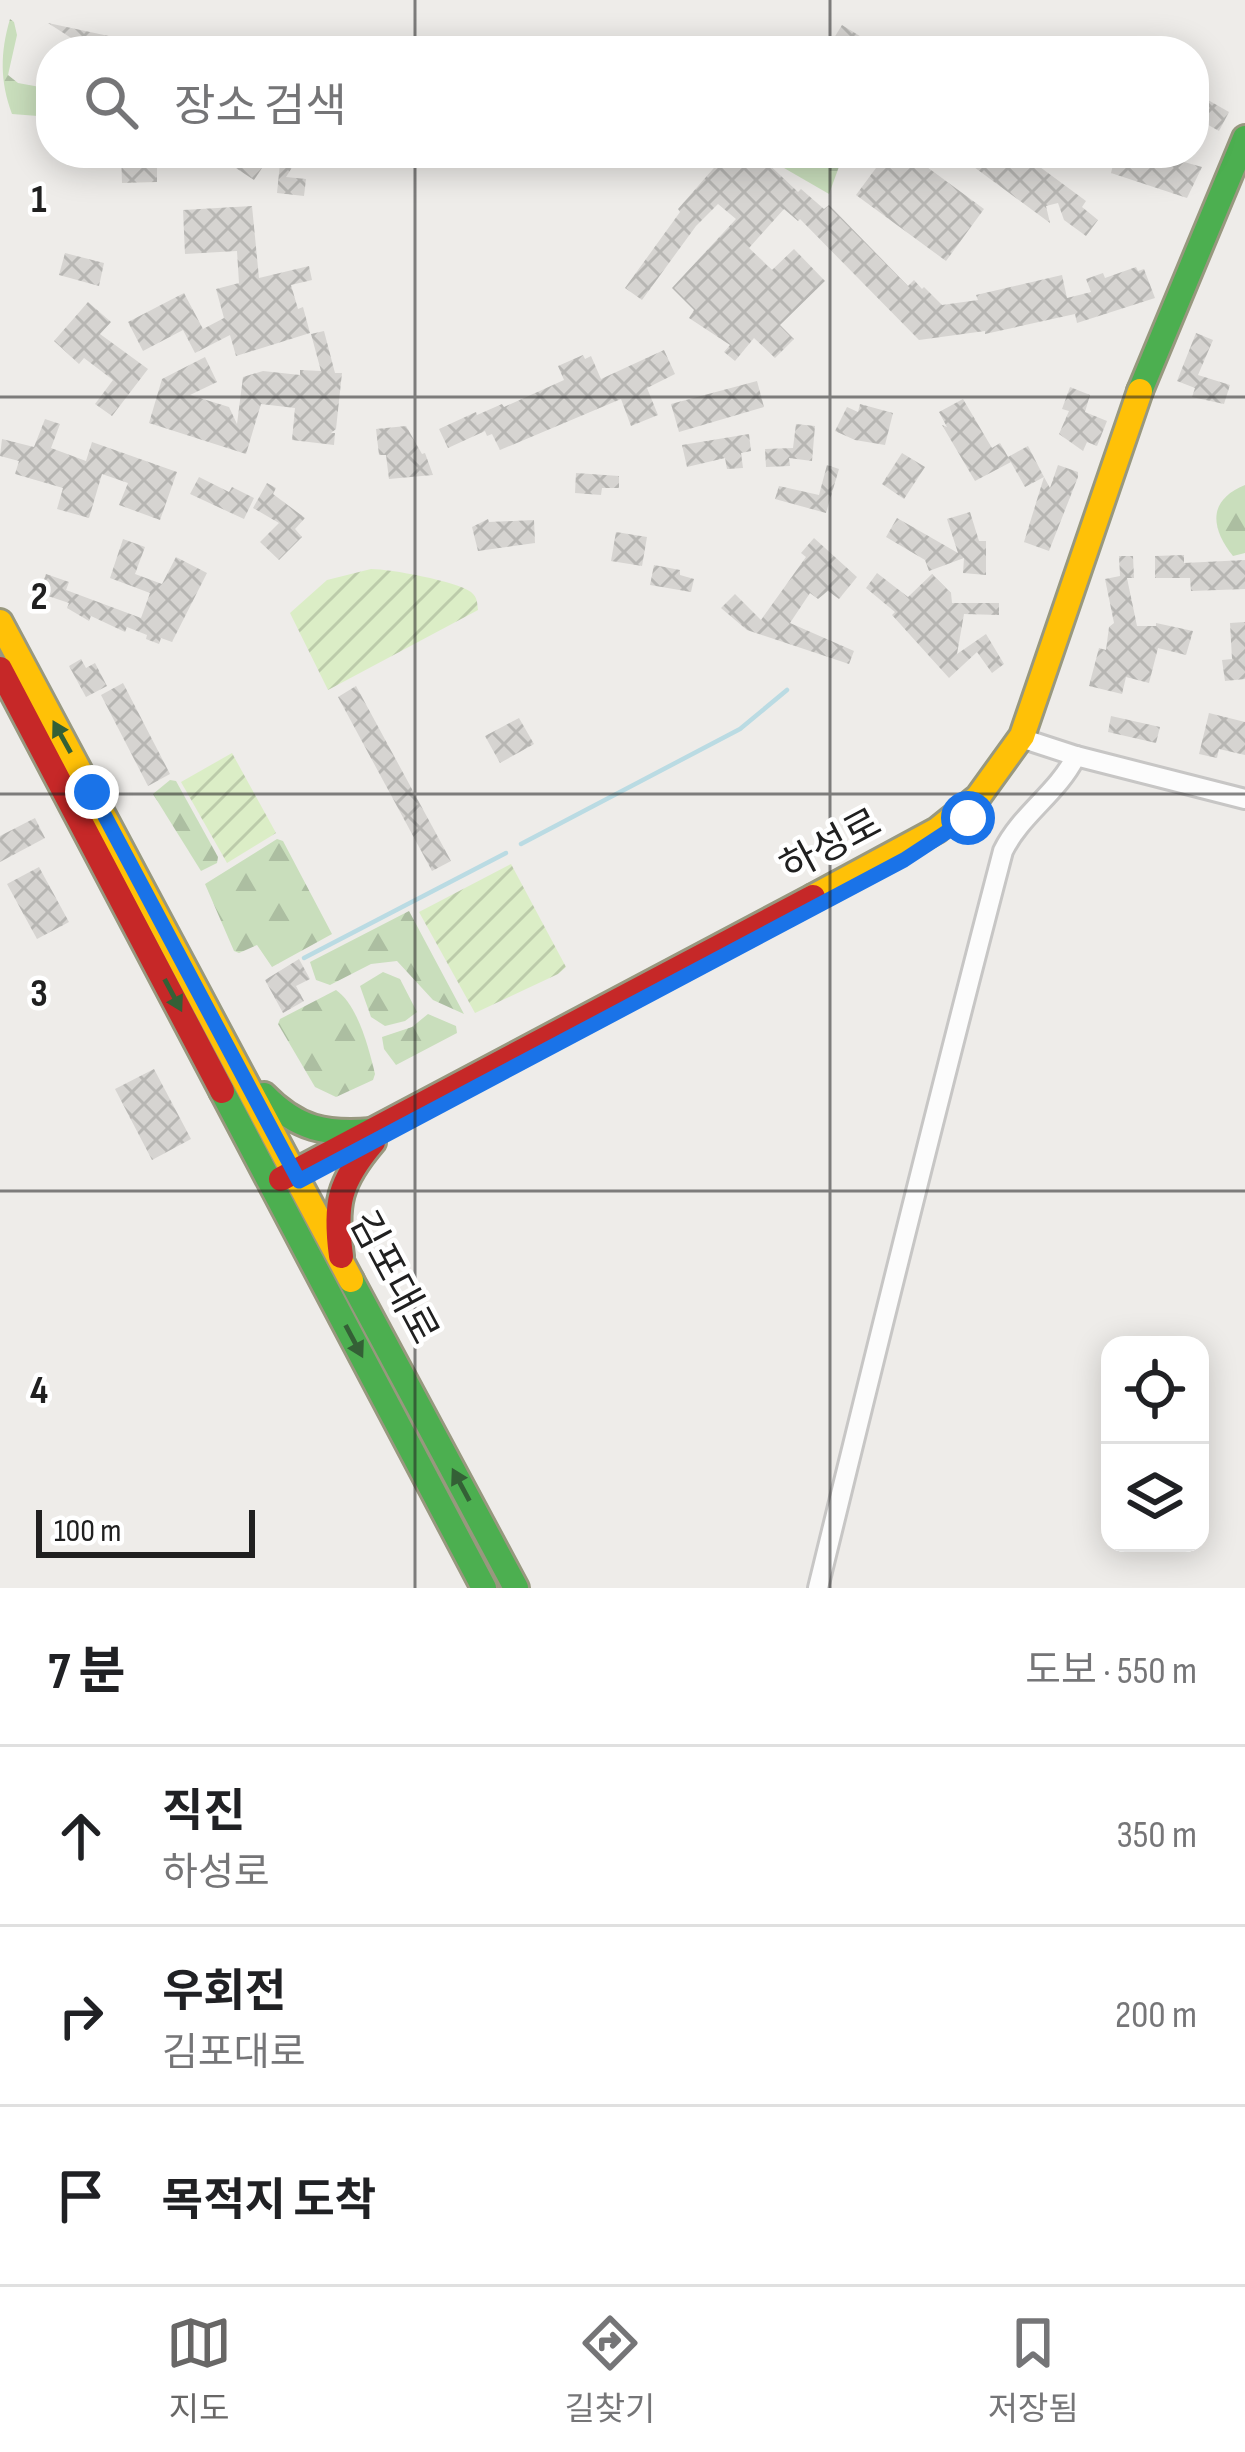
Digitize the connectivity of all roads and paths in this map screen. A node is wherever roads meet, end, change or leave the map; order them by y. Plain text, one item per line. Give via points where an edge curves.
1 (1245, 138) edge
2 (1245, 159) edge
3 (0, 622) edge
4 (0, 669) edge
5 (1027, 740) junction
6 (1076, 756) junction
7 (1245, 799) edge
8 (238, 1065) junction
9 (373, 1137) junction
10 (286, 1183) junction
11 (341, 1258) junction
12 (484, 1588) edge
13 (516, 1588) edge
14 (818, 1588) edge

1 - 9 street, 하성로 via 1141,387 1040,691 990,784 897,853
2 - 5 street, 하성로 via 1138,418
8 -> 3 street, 김포대로
4 -> 10 street, 김포대로
5 - 6 street
5 - 9 street, 하성로 via 982,805 936,841
6 - 7 street
6 - 14 street via 1003,851
8 - 9 street via 298,1126
8 - 10 street, 김포대로
9 - 10 street, 하성로
9 - 11 street via 338,1190
10 - 11 street, 김포대로
10 -> 12 street, 김포대로
13 -> 11 street, 김포대로

